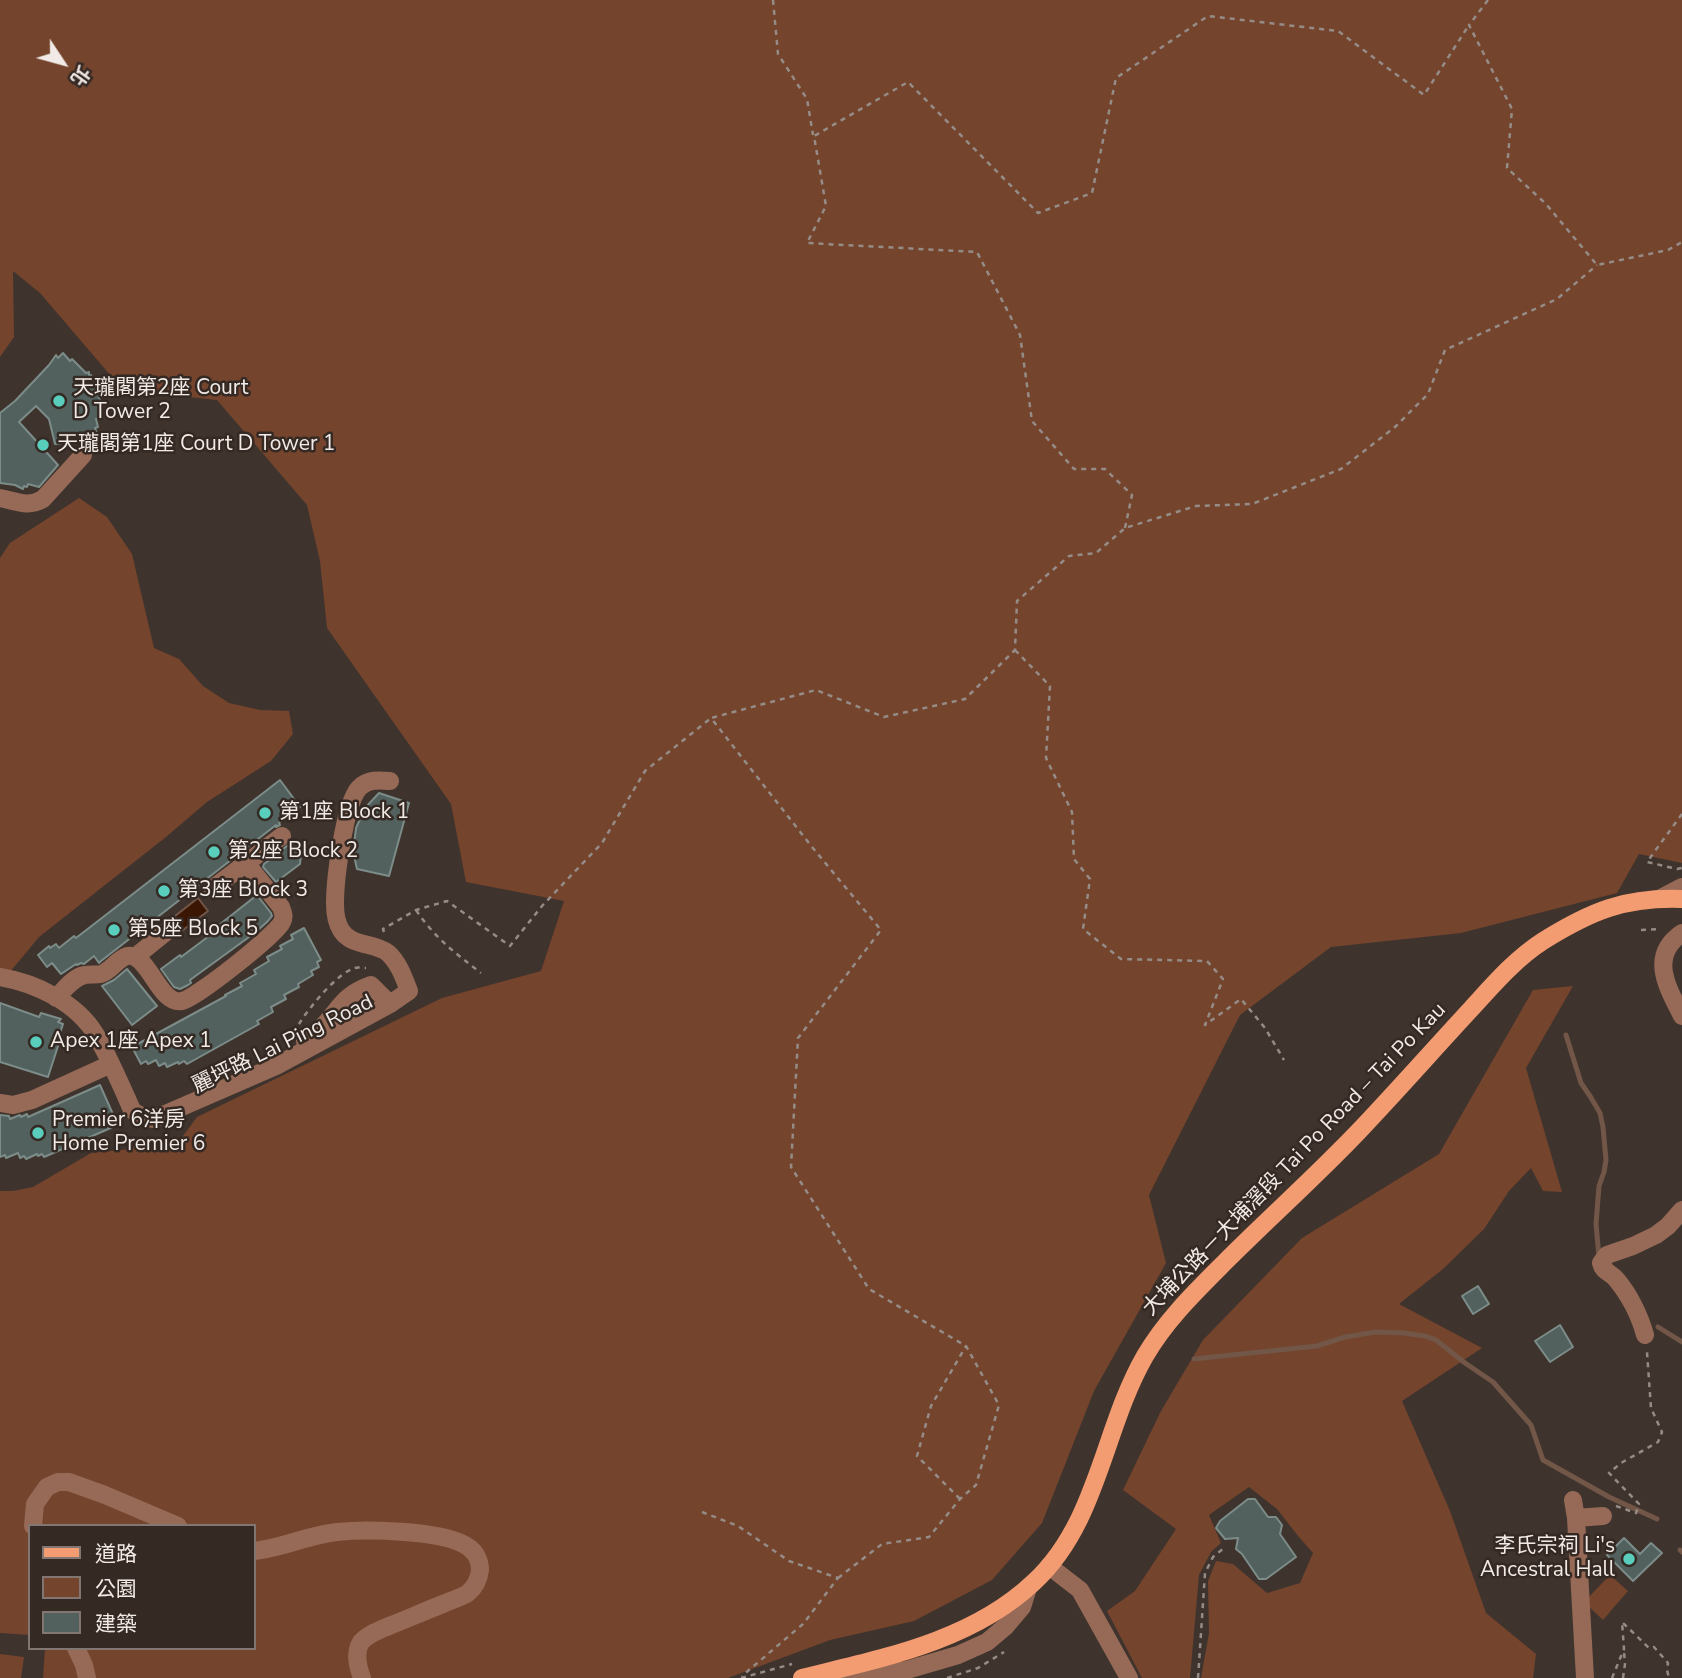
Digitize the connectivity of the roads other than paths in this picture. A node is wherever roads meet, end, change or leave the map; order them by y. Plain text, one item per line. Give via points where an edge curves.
1 (83, 455) dead end
2 (0, 498) edge
3 (390, 781) dead end
4 (282, 836) dead end
5 (246, 863) junction
6 (1682, 887) edge
7 (212, 889) dead end
8 (1661, 898) junction
9 (1682, 899) edge
10 (166, 932) dead end
11 (1682, 933) edge
12 (135, 957) junction
13 (0, 977) edge
14 (56, 998) junction
15 (390, 1004) junction
16 (1682, 1016) edge
17 (276, 1066) junction
18 (106, 1067) junction
19 (0, 1103) edge
20 (1682, 1210) edge
21 (1645, 1335) road end
22 (1604, 1516) road end
23 (33, 1524) edge
24 (173, 1524) edge
25 (256, 1550) edge
26 (1049, 1566) junction
27 (1028, 1588) junction
28 (77, 1650) edge
29 (798, 1671) edge
30 (830, 1671) junction
31 (878, 1676) edge
32 (87, 1678) edge
33 (362, 1678) edge
34 (1129, 1678) edge
35 (1585, 1678) edge

1 - 2 street via 38,502
3 - 15 street via 373,780 359,788 349,808 335,905 342,933 388,953 399,967 409,991
4 - 5 street
5 - 7 street
5 - 12 street via 284,912 282,924 250,953 200,992 177,1002
6 - 8 street
8 - 9 main road, 大埔公路－大埔滘段 Tai Po Road – Tai Po Kau
8 - 26 main road, 大埔公路－大埔滘段 Tai Po Road – Tai Po Kau via 1606,908 1575,922 1518,961 1359,1131 1192,1295 1145,1356 1079,1519
10 - 12 street
11 - 16 street via 1666,951 1662,968
12 - 14 street via 125,957 104,973 82,975
13 - 14 street, 麗坪路 Lai Ping Road
14 - 18 street, 麗坪路 Lai Ping Road via 95,1033
15 - 17 street, 麗坪路 Lai Ping Road
15 - 17 street, 麗坪路 Lai Ping Road via 371,985 358,990
17 - 18 street, 麗坪路 Lai Ping Road via 154,1119 132,1110
18 - 19 street via 62,1078 32,1100
20 - 21 street via 1656,1235 1607,1255 1601,1263 1630,1300
22 - 35 street via 1574,1509
23 - 24 street via 35,1504 47,1487 69,1482
25 - 33 street via 311,1536 377,1531 420,1533 472,1550 480,1573 473,1588 373,1632 361,1643 357,1656
26 - 27 main road, 大埔公路－大埔滘段 Tai Po Road – Tai Po Kau
26 - 34 street via 1080,1590
27 - 30 main road, 大埔公路－大埔滘段 Tai Po Road – Tai Po Kau via 1003,1608 957,1633
27 - 31 street via 1022,1607 987,1642 958,1656
28 - 32 street
29 - 30 main road, 大埔公路－大埔滘段 Tai Po Road – Tai Po Kau
30 - 31 street

